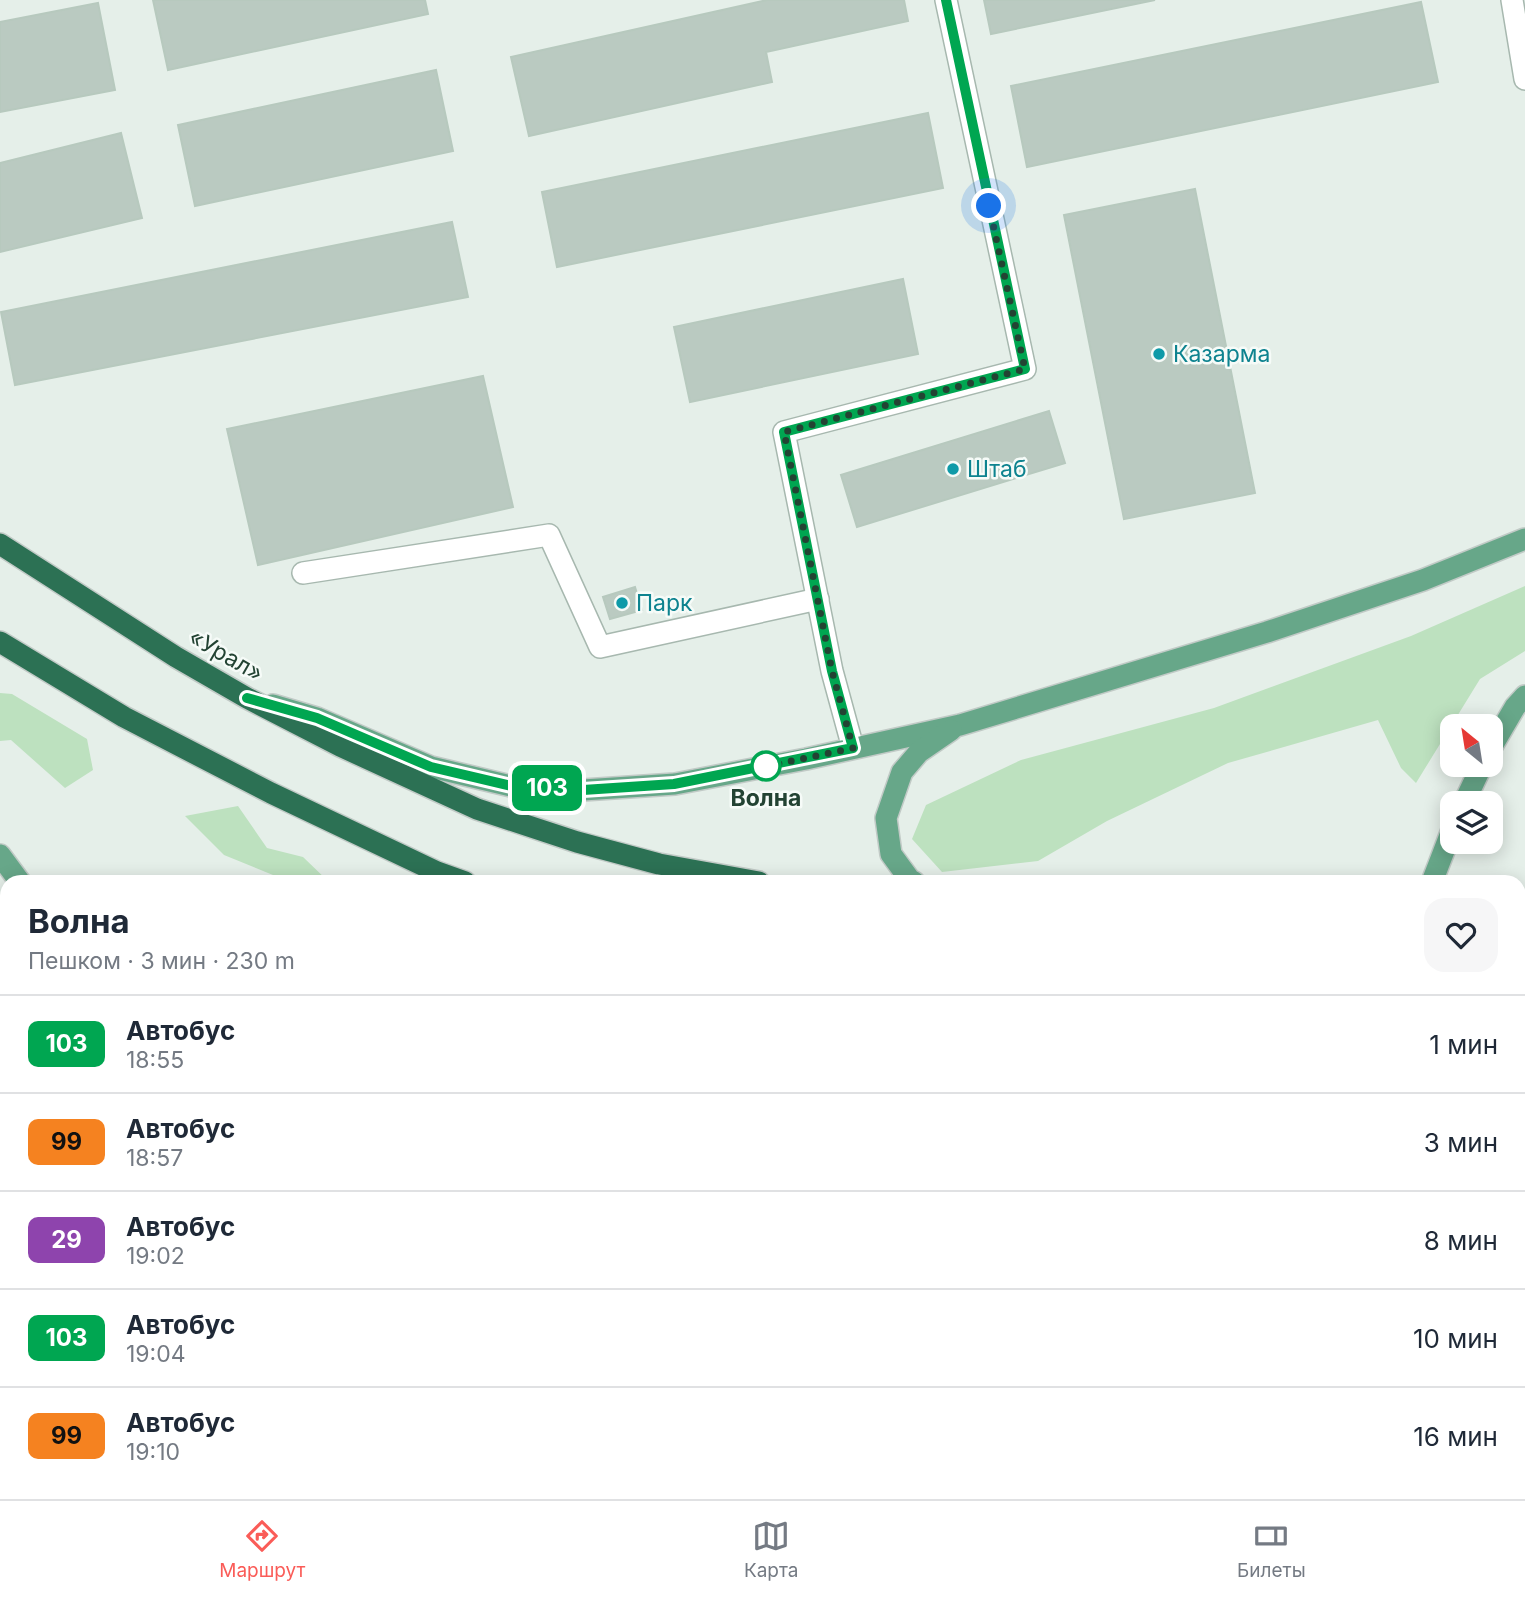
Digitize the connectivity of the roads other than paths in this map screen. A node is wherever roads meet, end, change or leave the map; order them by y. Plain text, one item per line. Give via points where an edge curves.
1 (946, 0) edge
2 (1512, 0) edge
3 (1525, 79) edge
4 (1525, 539) edge
5 (0, 544) edge
6 (303, 573) dead end
7 (818, 599) junction
8 (0, 642) edge
9 (1525, 696) edge
10 (247, 698) junction
11 (960, 725) junction
12 (1503, 728) edge
13 (853, 748) junction
14 (1443, 854) edge
15 (0, 855) edge
16 (15, 875) edge
17 (445, 875) edge
18 (720, 875) edge
19 (906, 875) edge
20 (1435, 875) edge

1 - 7 street via 1025,369 784,432
2 - 3 street
4 - 11 main road via 1423,580 1266,632
5 - 10 highway, «Урал»
6 - 7 street via 549,535 600,647
7 - 13 street
8 - 17 highway via 124,718
9 - 12 main road
10 - 13 main road via 317,718 431,767 511,786 583,790 674,784
10 - 18 highway, «Урал» via 477,809 577,842
11 - 13 main road
11 - 19 main road via 919,752 902,772 886,818 891,854
14 - 20 main road
15 - 16 main road

